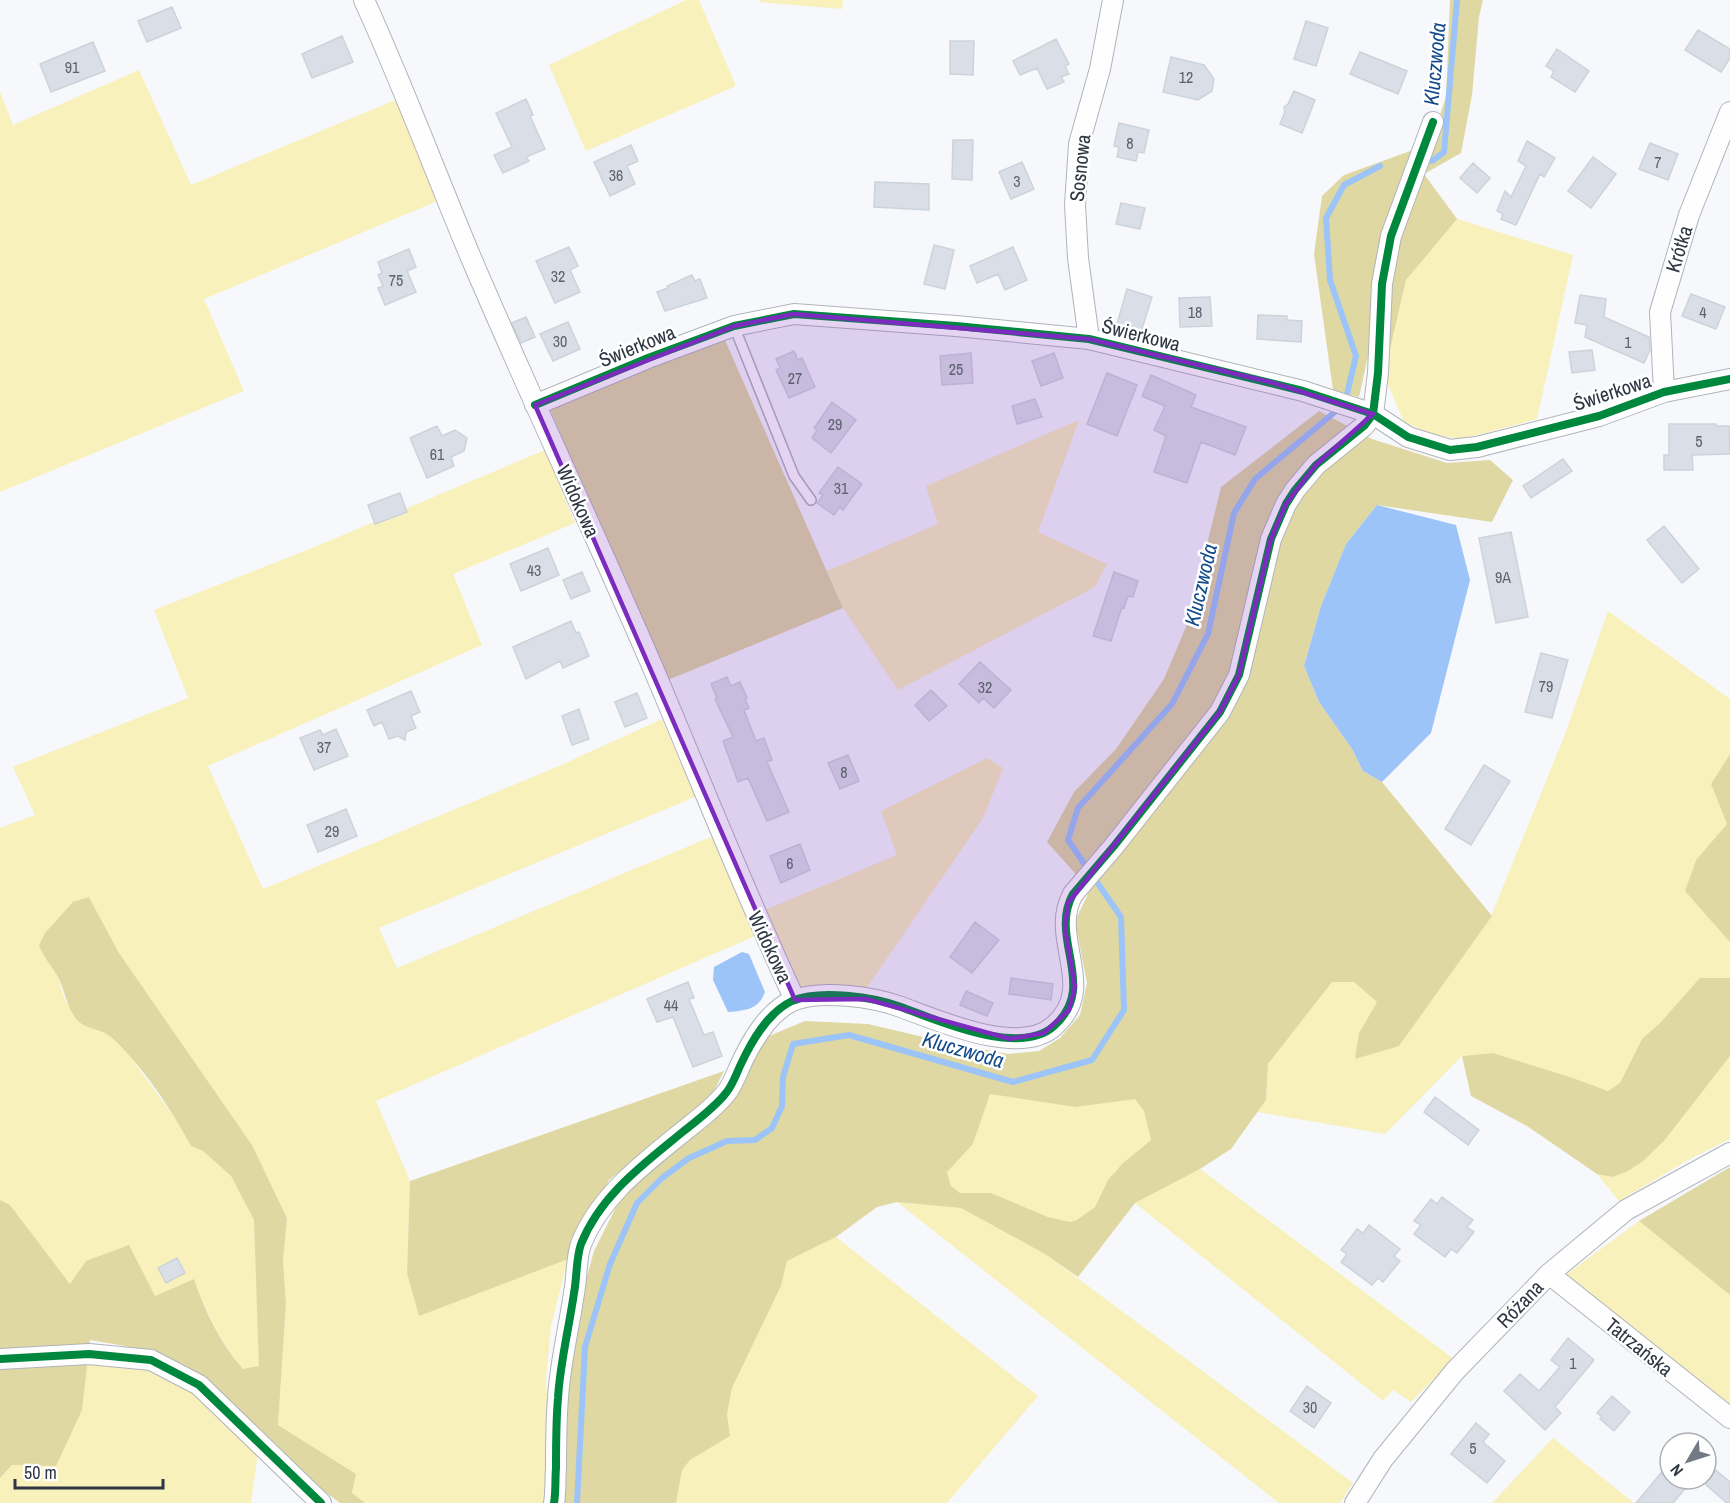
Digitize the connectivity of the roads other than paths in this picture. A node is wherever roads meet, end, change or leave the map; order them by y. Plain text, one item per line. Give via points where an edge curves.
1 (364, 0) edge
2 (1113, 0) edge
3 (1730, 112) edge
4 (1433, 122) dead end
5 (734, 326) junction
6 (1089, 339) junction
7 (1730, 379) edge
8 (1664, 392) junction
9 (535, 405) junction
10 (1373, 414) junction
11 (811, 500) dead end
12 (795, 1000) junction
13 (1730, 1153) edge
14 (1549, 1274) junction
15 (0, 1359) edge
16 (1730, 1418) edge
17 (321, 1503) edge
18 (554, 1503) edge
19 (1355, 1503) edge

1 - 9 street, Widokowa
2 - 6 street, Sosnowa via 1100,69 1079,144 1078,258
3 - 8 street, Krótka via 1689,215 1660,312
4 - 10 street via 1391,236 1382,284
5 - 6 street, Świerkowa via 794,314
5 - 9 street, Świerkowa
5 - 11 lane via 794,476
6 - 10 street, Świerkowa via 1270,382
7 - 8 street, Świerkowa
8 - 10 street, Świerkowa via 1599,416 1477,447 1450,450 1408,437
9 - 12 street, Widokowa
10 - 12 street via 1316,465 1286,504 1271,539 1239,675 1230,694 1207,730 1068,903 1065,928 1075,987 1069,1010 1054,1026 1033,1037 1010,1039 866,999 821,996
12 - 18 street via 774,1014 758,1034 728,1092 629,1176 598,1212 580,1246 558,1395
13 - 14 street, Różana via 1626,1210
14 - 16 street, Tatrzańska
14 - 19 street, Różana via 1455,1371 1383,1459
15 - 17 street via 88,1354 151,1360 199,1385

